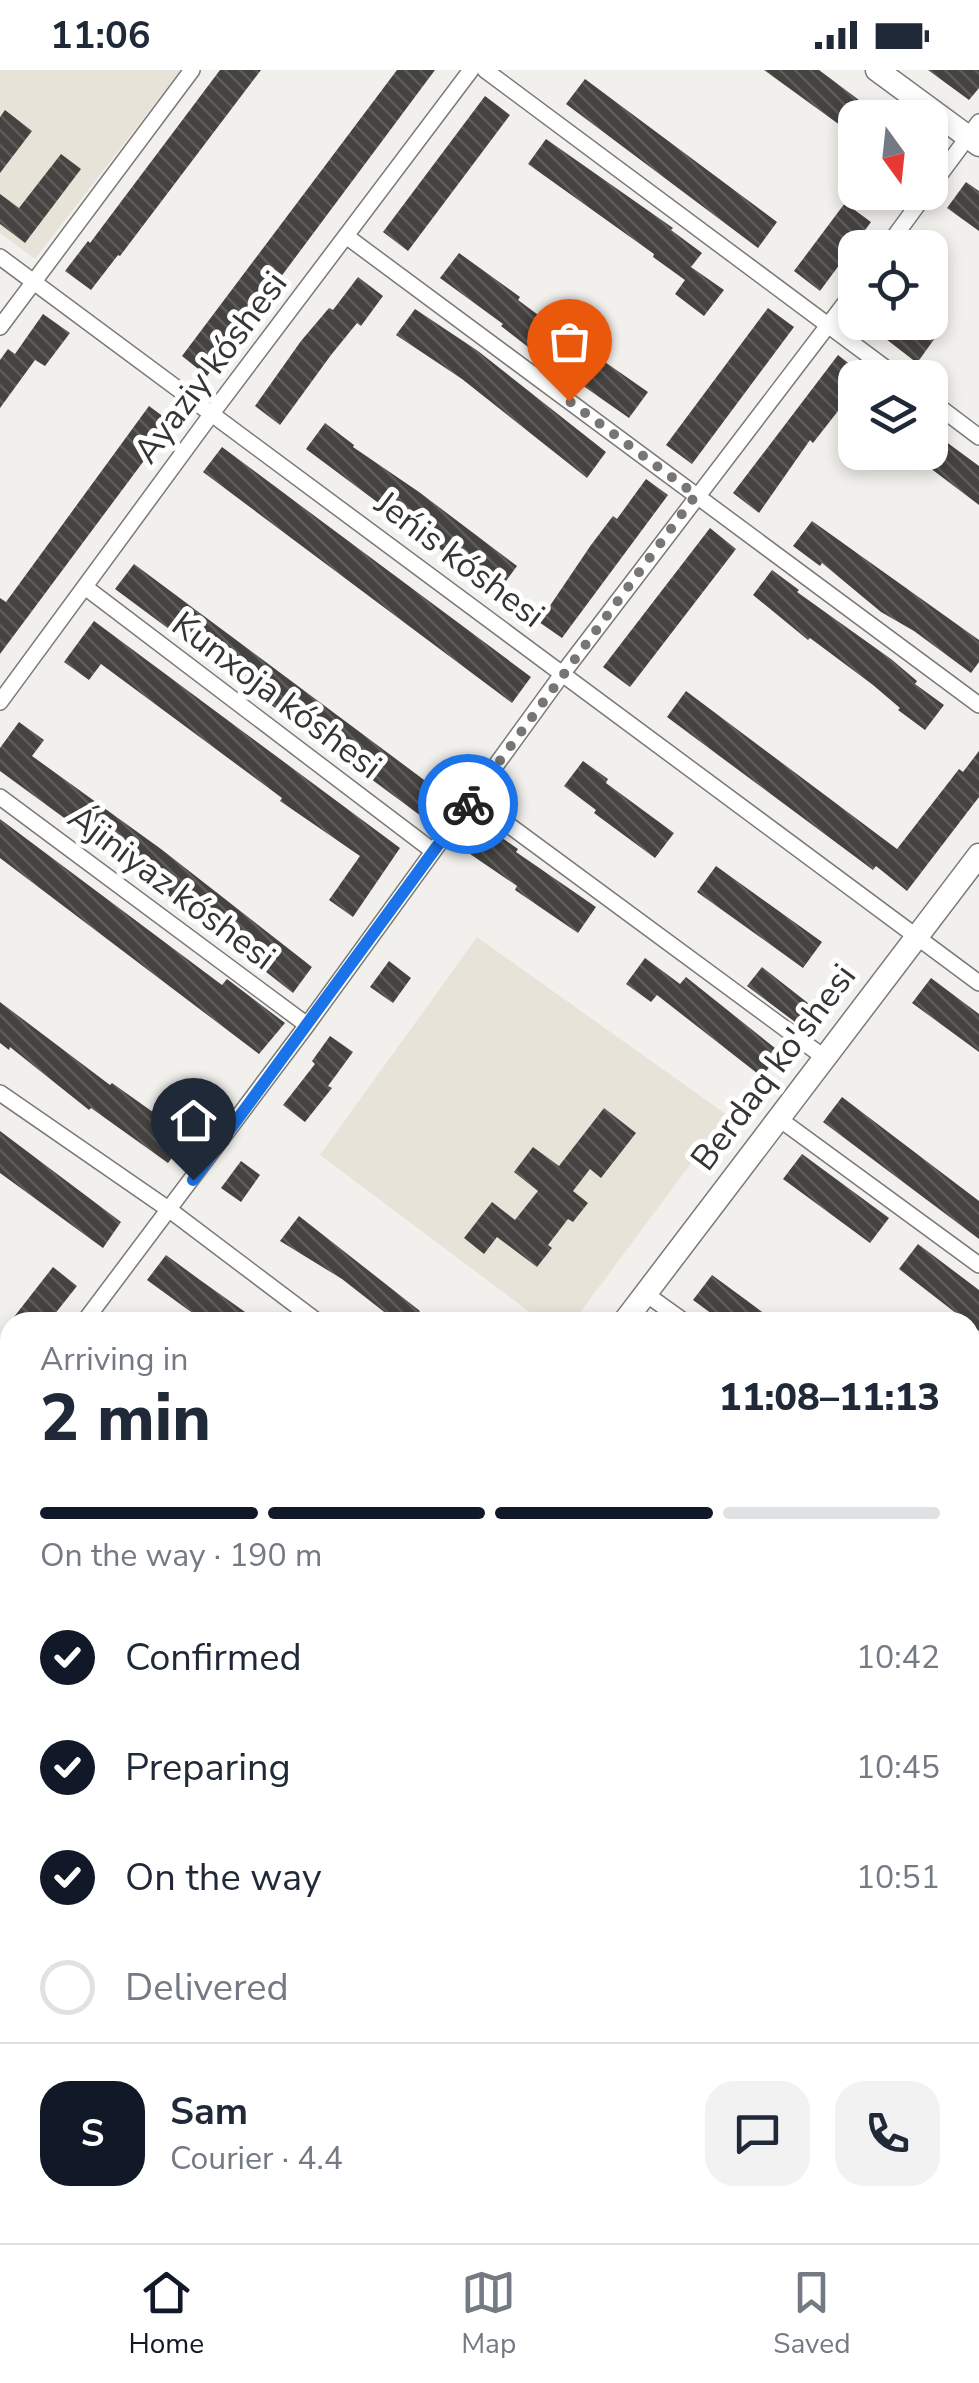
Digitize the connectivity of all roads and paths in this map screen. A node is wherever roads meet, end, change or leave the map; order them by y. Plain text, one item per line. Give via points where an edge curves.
1 (192, 70) edge
2 (472, 70) edge
3 (485, 70) edge
4 (876, 70) edge
5 (975, 134) edge
6 (948, 166) edge
7 (346, 236) junction
8 (0, 257) edge
9 (33, 283) junction
10 (838, 313) edge
11 (829, 325) junction
12 (0, 327) edge
13 (875, 360) edge
14 (212, 412) junction
15 (948, 414) edge
16 (979, 437) edge
17 (696, 495) junction
18 (84, 587) junction
19 (562, 673) junction
20 (0, 702) edge
21 (979, 704) edge
22 (0, 797) edge
23 (472, 798) junction
24 (433, 850) junction
25 (979, 855) edge
26 (916, 936) junction
27 (979, 983) edge
28 (308, 1026) junction
29 (824, 1058) junction
30 (0, 1094) edge
31 (778, 1118) junction
32 (170, 1211) junction
33 (979, 1266) edge
34 (646, 1294) junction
35 (92, 1312) edge
36 (305, 1312) edge
37 (632, 1312) edge
38 (671, 1312) edge

1 - 9 street
2 - 7 street, Ayaziy kóshesi
3 - 11 street
4 - 5 street
5 - 6 street
7 - 14 street, Ayaziy kóshesi
7 - 17 street
8 - 9 street, Jeńis kóshesi
9 - 12 street
9 - 14 street, Jeńis kóshesi
10 - 11 street
11 - 13 street
11 - 17 street
14 - 18 street, Ayaziy kóshesi
14 - 19 street, Jeńis kóshesi
15 - 16 street
17 - 19 street
17 - 21 street
18 - 20 street, Ayaziy kóshesi
18 - 24 street, Kunxoja kóshesi
19 - 23 street
19 - 26 street, Jeńis kóshesi
22 - 28 street, Ájiniyaz kóshesi
23 - 24 street
23 - 29 street
24 - 28 street
25 - 26 street, Berdaq ko'shesi
26 - 27 street, Jeńis kóshesi
26 - 29 street, Berdaq ko'shesi
28 - 32 street
29 - 31 street, Berdaq ko'shesi
30 - 32 street
31 - 33 street
31 - 34 street, Berdaq ko'shesi
32 - 35 street
32 - 36 street
34 - 37 street, Berdaq ko'shesi
34 - 38 street

